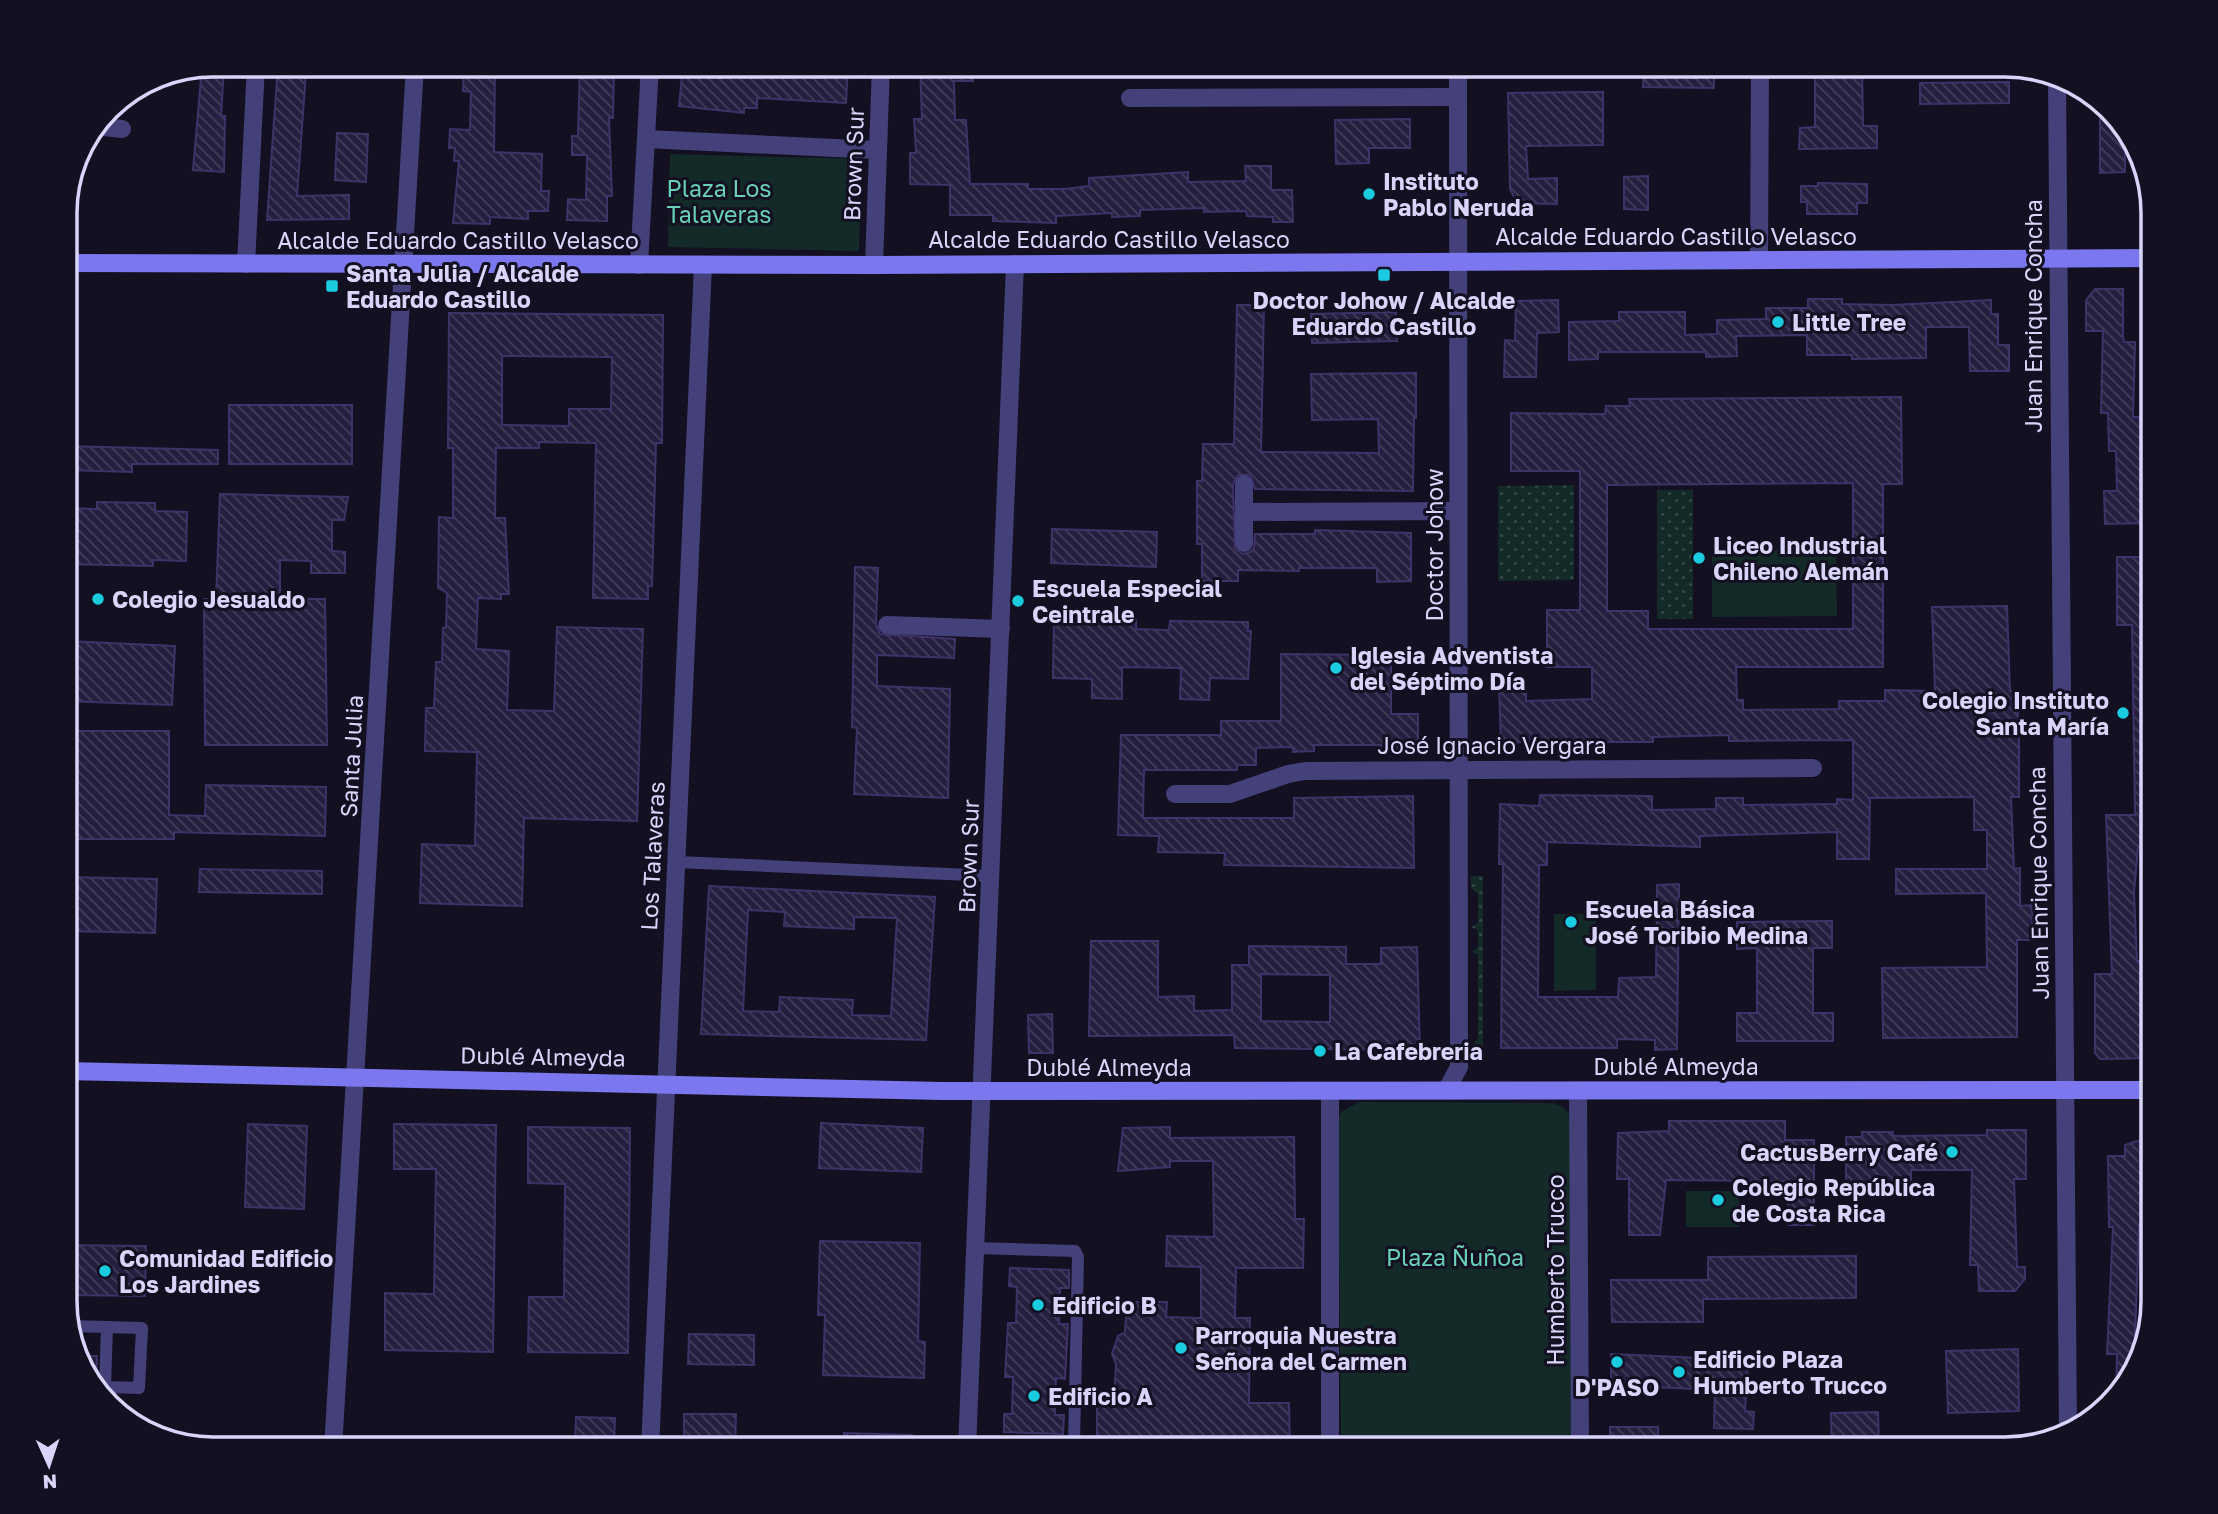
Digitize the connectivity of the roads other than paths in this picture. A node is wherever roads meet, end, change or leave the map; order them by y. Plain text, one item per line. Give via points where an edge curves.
1 (256, 77) edge
2 (414, 77) edge
3 (649, 77) edge
4 (880, 77) edge
5 (1458, 77) edge
6 (1760, 77) edge
7 (2057, 87) edge
8 (1458, 97) junction
9 (1130, 98) dead end
10 (107, 127) edge
11 (122, 129) dead end
12 (646, 139) junction
13 (877, 150) junction
14 (2141, 258) edge
15 (2056, 259) junction
16 (1759, 260) junction
17 (1458, 262) junction
18 (77, 263) edge
19 (246, 264) junction
20 (1015, 264) junction
21 (404, 265) junction
22 (639, 265) junction
23 (703, 265) junction
24 (874, 265) junction
25 (1244, 484) dead end
26 (1458, 511) junction
27 (1244, 512) junction
28 (1244, 543) dead end
29 (887, 625) dead end
30 (1001, 629) junction
31 (1814, 768) dead end
32 (1458, 770) junction
33 (1175, 794) dead end
34 (677, 862) junction
35 (992, 876) junction
36 (1459, 1067) junction
37 (77, 1071) edge
38 (356, 1077) junction
39 (667, 1083) junction
40 (1447, 1089) junction
41 (1474, 1090) junction
42 (2064, 1090) junction
43 (2141, 1090) edge
44 (984, 1091) junction
45 (1330, 1091) junction
46 (1578, 1091) junction
47 (976, 1248) junction
48 (80, 1326) edge
49 (107, 1327) junction
50 (105, 1384) edge
51 (108, 1387) edge
52 (2068, 1422) edge
53 (334, 1437) edge
54 (651, 1437) edge
55 (968, 1437) edge
56 (1074, 1437) edge
57 (1330, 1437) edge
58 (1580, 1437) edge

1 - 19 street
2 - 21 street, Santa Julia
3 - 12 street
4 - 13 street, Brown Sur
5 - 8 street, Doctor Johow
6 - 16 street
7 - 15 street, Juan Enrique Concha
8 - 9 street
8 - 17 street, Doctor Johow
10 - 11 street
12 - 13 street
12 - 22 street
13 - 24 street, Brown Sur
14 - 15 main road, Alcalde Eduardo Castillo Velasco
15 - 16 main road, Alcalde Eduardo Castillo Velasco
15 - 42 street, Juan Enrique Concha
16 - 17 main road, Alcalde Eduardo Castillo Velasco
17 - 20 main road, Alcalde Eduardo Castillo Velasco
17 - 26 street, Doctor Johow
18 - 19 main road, Alcalde Eduardo Castillo Velasco
19 - 21 main road, Alcalde Eduardo Castillo Velasco
20 - 24 main road, Alcalde Eduardo Castillo Velasco
20 - 30 street, Brown Sur
21 - 22 main road, Alcalde Eduardo Castillo Velasco
21 - 38 street, Santa Julia
22 - 23 main road, Alcalde Eduardo Castillo Velasco
23 - 24 main road, Alcalde Eduardo Castillo Velasco
23 - 34 street, Los Talaveras
25 - 27 street
26 - 27 street
26 - 32 street, Doctor Johow
27 - 28 street
29 - 30 street
30 - 35 street, Brown Sur
31 - 32 street, José Ignacio Vergara
32 - 33 street, José Ignacio Vergara via 1295,772 1230,794
32 - 36 street, Doctor Johow
34 - 35 lane
34 - 39 street, Los Talaveras
35 - 44 street, Brown Sur
36 - 40 street, Doctor Johow
36 - 41 street
37 - 38 main road, Dublé Almeyda
38 - 39 main road, Dublé Almeyda
38 - 53 street, Santa Julia
39 - 44 main road, Dublé Almeyda
39 - 54 street, Los Talaveras
40 - 41 main road, Dublé Almeyda
40 - 45 main road, Dublé Almeyda
41 - 46 main road, Dublé Almeyda
42 - 43 main road, Dublé Almeyda
42 - 46 main road, Dublé Almeyda
42 - 52 street, Juan Enrique Concha
44 - 45 main road, Dublé Almeyda
44 - 47 street, Brown Sur
45 - 57 street
46 - 58 street, Humberto Trucco
47 - 55 street, Brown Sur
47 - 56 lane via 1075,1251
48 - 49 lane
49 - 50 lane
49 - 51 lane via 142,1328 139,1388

